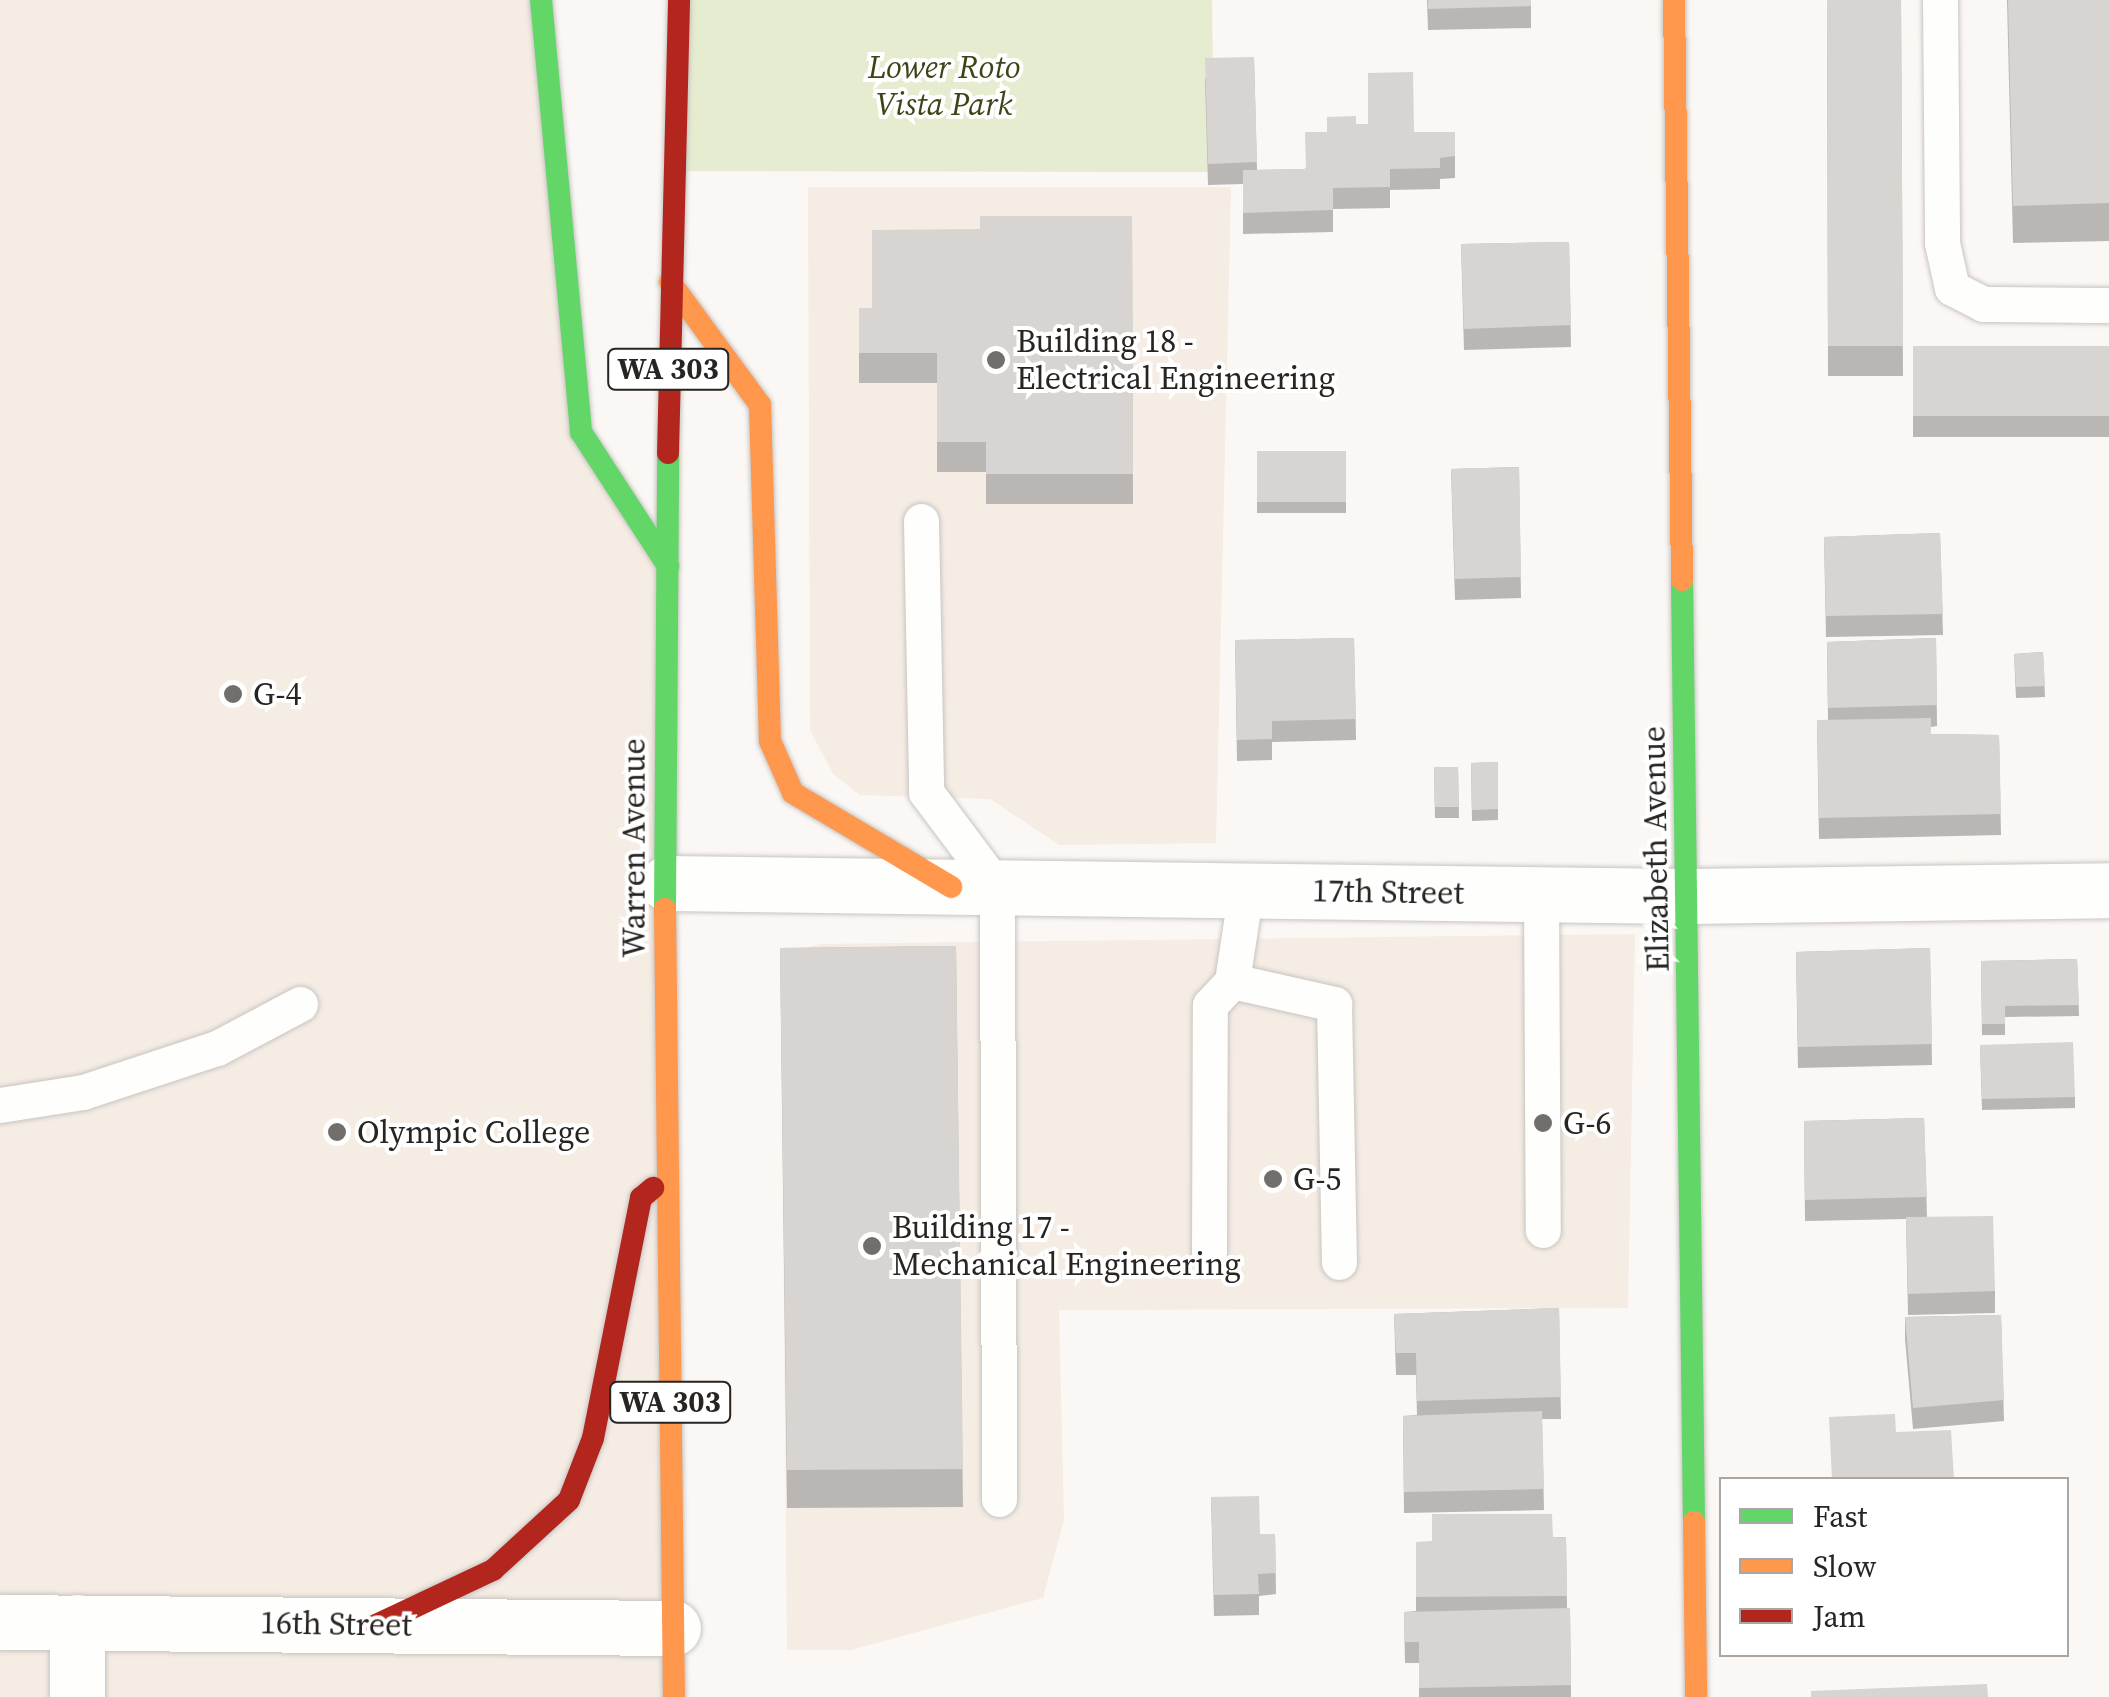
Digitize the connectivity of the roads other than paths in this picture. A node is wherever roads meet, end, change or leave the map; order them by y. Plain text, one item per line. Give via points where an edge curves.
1 (540, 0) edge
2 (679, 0) edge
3 (1674, 0) edge
4 (1940, 0) edge
5 (670, 282) junction
6 (2109, 305) edge
7 (922, 521) dead end
8 (668, 566) junction
9 (668, 883) junction
10 (974, 886) junction
11 (1246, 890) junction
12 (2109, 890) edge
13 (1541, 893) junction
14 (1690, 896) junction
15 (1232, 981) junction
16 (300, 1004) dead end
17 (0, 1105) edge
18 (666, 1176) junction
19 (1543, 1230) dead end
20 (1209, 1252) dead end
21 (1338, 1262) dead end
22 (999, 1499) dead end
23 (0, 1608) edge
24 (0, 1622) edge
25 (77, 1622) junction
26 (376, 1625) junction
27 (673, 1628) junction
28 (77, 1697) edge
29 (674, 1697) edge
30 (1696, 1697) edge

1 - 8 main road via 581,432
2 - 5 main road, Warren Avenue / WA 303
3 - 14 main road, Elizabeth Avenue
4 - 6 lane via 1942,243 1952,288 1983,304
5 - 8 main road, Warren Avenue / WA 303
5 - 10 main road via 760,405 770,741 793,793
7 - 10 lane via 926,792
8 - 9 main road, Warren Avenue / WA 303
9 - 10 street, 17th Street
9 - 18 main road, Warren Avenue / WA 303
10 - 11 street, 17th Street
10 - 22 lane
11 - 13 street, 17th Street
11 - 15 lane
12 - 14 street, 17th Street
13 - 14 street, 17th Street
13 - 19 lane
14 - 30 main road, Elizabeth Avenue
15 - 20 lane via 1210,1005
15 - 21 lane via 1334,1004
16 - 17 lane via 216,1048 83,1092
18 - 26 main road via 642,1198 593,1438 569,1500 493,1570
18 - 27 main road, Warren Avenue / WA 303
23 - 25 lane
24 - 25 street, 16th Street
25 - 26 street, 16th Street
25 - 28 street
26 - 27 street, 16th Street
27 - 29 main road, Warren Avenue / WA 303

